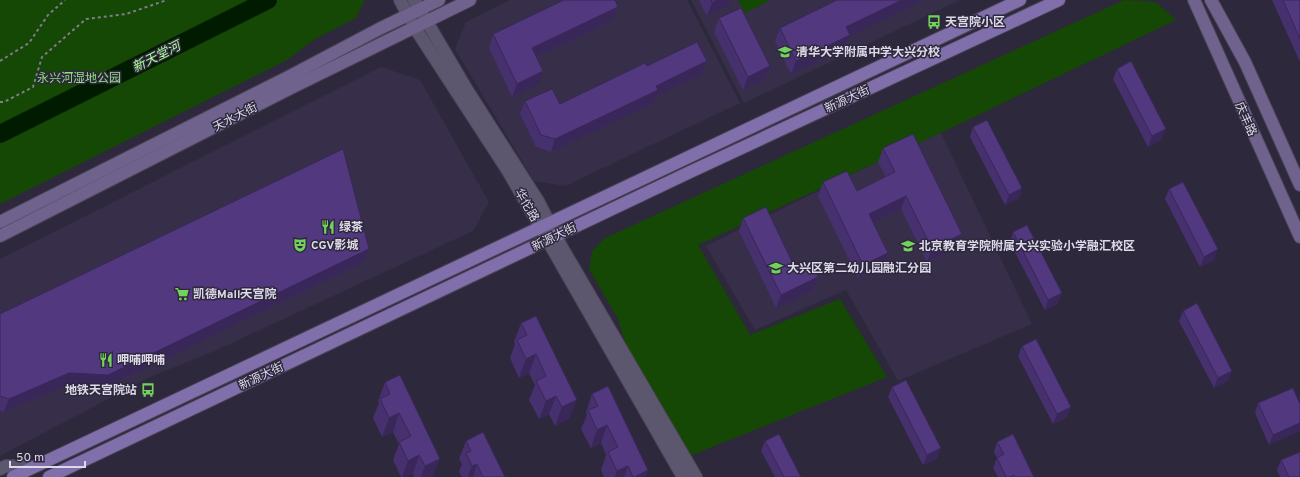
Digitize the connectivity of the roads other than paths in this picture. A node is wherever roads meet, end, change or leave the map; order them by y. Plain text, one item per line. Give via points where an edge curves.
1 (400, 0) edge
2 (439, 0) edge
3 (470, 0) edge
4 (1020, 0) edge
5 (1059, 0) edge
6 (1194, 0) edge
7 (1211, 0) edge
8 (417, 5) edge
9 (408, 15) junction
10 (427, 22) junction
11 (415, 28) junction
12 (1300, 185) edge
13 (0, 222) edge
14 (545, 225) junction
15 (0, 236) edge
16 (1300, 237) edge
17 (552, 238) junction
18 (33, 467) junction
19 (0, 469) edge
20 (13, 477) edge
21 (49, 477) edge
22 (683, 477) edge
23 (696, 477) edge

1 - 9 street, 华佗路
2 - 8 main road, 天水大街
3 - 10 main road, 天水大街
4 - 14 main road, 新源大街
5 - 17 main road, 新源大街
6 - 16 main road, 庆丰路
7 - 12 main road, 庆丰路 via 1244,62
8 - 9 main road, 天水大街
8 - 10 street, 华佗路
9 - 11 street, 华佗路
9 - 13 main road, 天水大街
10 - 11 main road, 天水大街
10 - 14 street, 华佗路 via 534,195
11 - 14 street, 华佗路
11 - 15 main road, 天水大街
14 - 17 street, 华佗路
14 - 18 main road, 新源大街
17 - 21 main road, 新源大街
17 - 22 street, 华佗路
17 - 23 street, 华佗路
18 - 19 street via 6,466
18 - 20 main road, 新源大街

